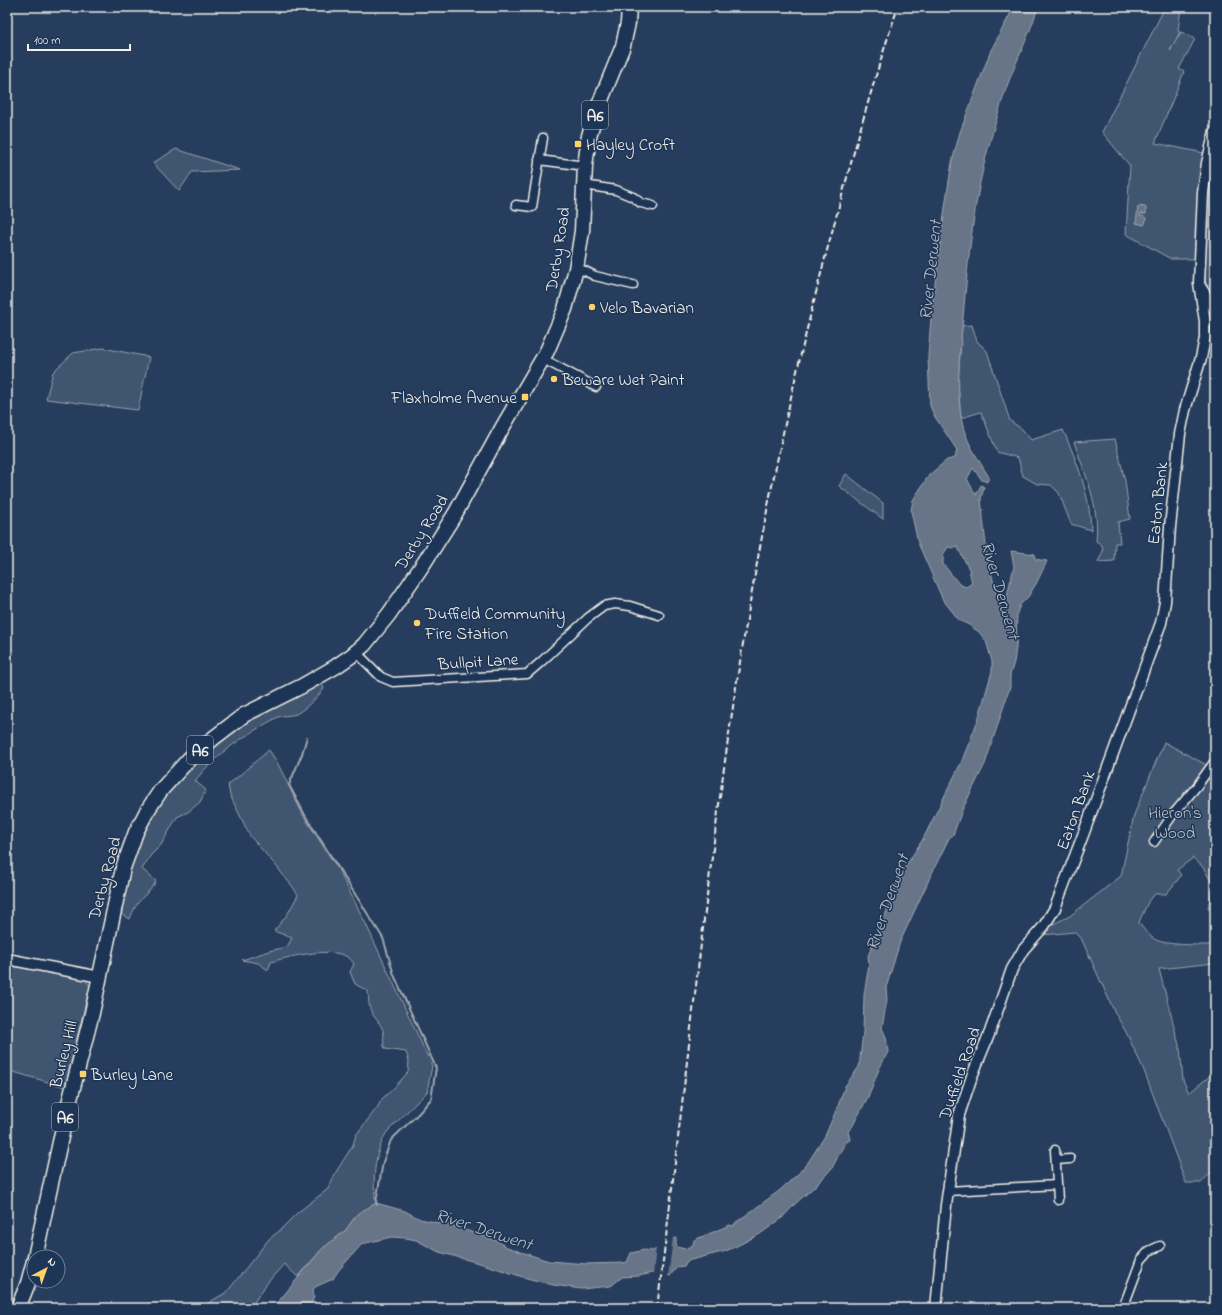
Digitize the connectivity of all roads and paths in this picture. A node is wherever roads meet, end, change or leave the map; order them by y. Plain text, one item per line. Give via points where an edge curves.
1 (629, 7) edge
2 (1215, 130) edge
3 (543, 138) dead end
4 (539, 160) junction
5 (585, 166) junction
6 (584, 185) junction
7 (516, 205) dead end
8 (653, 206) dead end
9 (576, 269) junction
10 (1199, 283) junction
11 (633, 284) dead end
12 (1215, 314) edge
13 (543, 359) junction
14 (596, 387) dead end
15 (659, 615) dead end
16 (356, 652) junction
17 (1215, 761) edge
18 (1154, 842) dead end
19 (1071, 868) joint
20 (7, 959) edge
21 (100, 977) junction
22 (1055, 1150) dead end
23 (1070, 1159) dead end
24 (1056, 1160) junction
25 (1057, 1185) junction
26 (948, 1191) junction
27 (1058, 1200) dead end
28 (1160, 1246) dead end
29 (37, 1249) edge
30 (26, 1288) edge
31 (18, 1308) edge
32 (936, 1308) edge
33 (1123, 1308) edge

1 - 5 highway, Derby Road / A6 via 623,46 592,126
2 - 10 street, Eaton Bank via 1204,186
3 - 4 street
4 - 5 street
4 - 7 street via 532,207
5 - 6 highway, Derby Road / A6
6 - 8 street via 616,190 641,203
6 - 9 highway, Derby Road / A6 via 582,228
9 - 11 street
9 - 13 highway, Derby Road / A6 via 565,309
10 - 12 street
10 - 19 street, Eaton Bank via 1205,338 1180,434 1162,619
13 - 14 street
13 - 16 highway, Derby Road / A6 via 455,514 424,563 380,627
15 - 16 street, Bullpit Lane via 630,606 604,606 527,674 393,682 381,678
16 - 21 highway, Derby Road / A6 via 321,676 235,721 190,758 161,790 141,820 126,856
17 - 18 street
19 - 26 street, Duffield Road via 1050,917 1023,950 1012,969 959,1115
20 - 21 street
21 - 29 highway, Burley Hill / A6
22 - 24 street
23 - 24 street
24 - 25 street
25 - 26 street
25 - 27 street
26 - 32 street, Duffield Road
28 - 33 street via 1149,1251 1141,1260
30 - 31 highway

